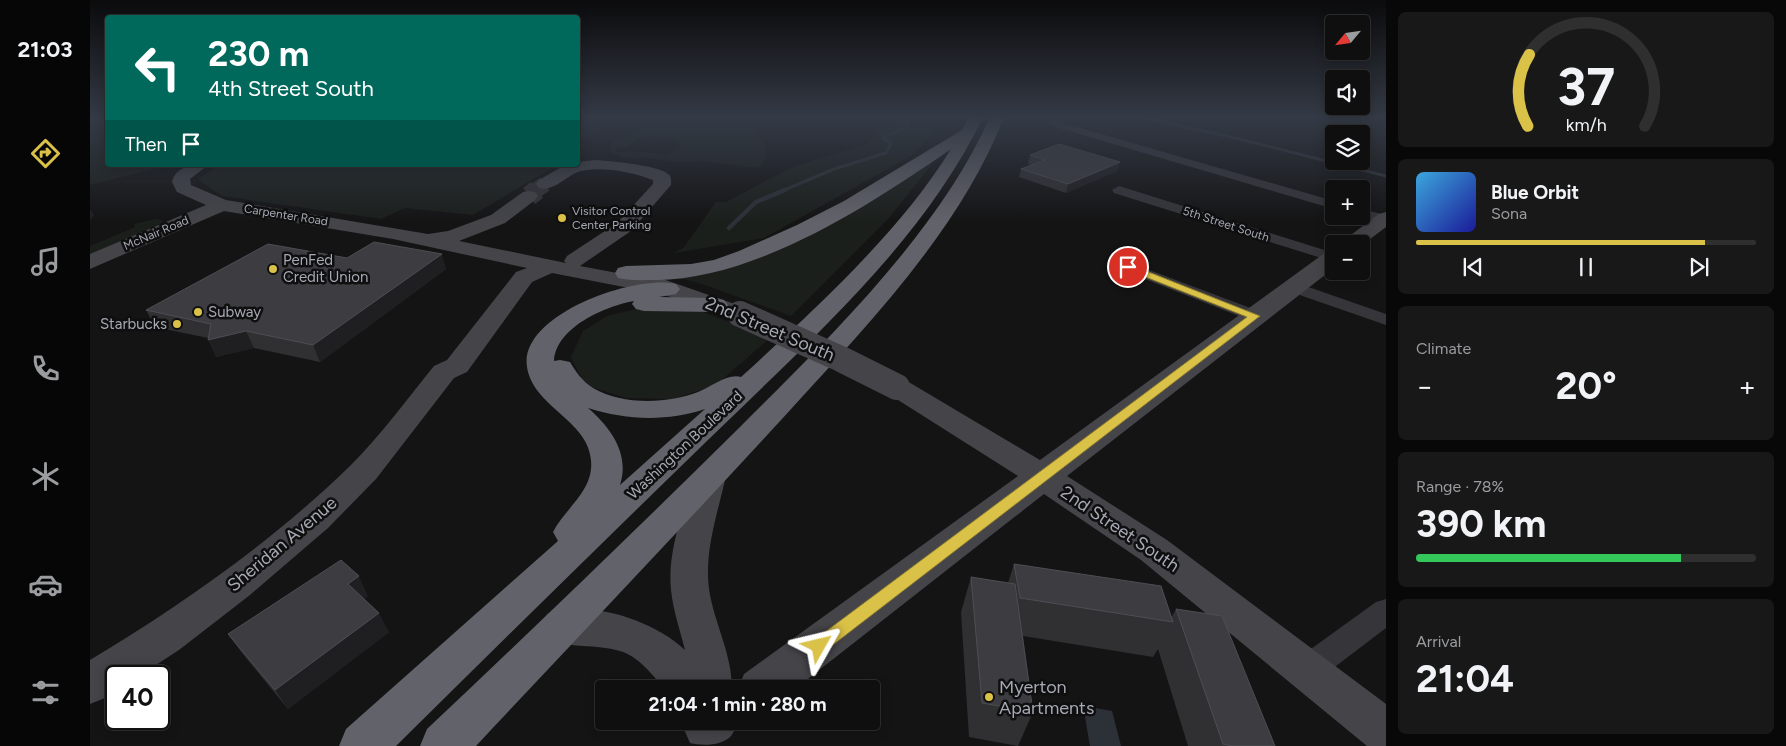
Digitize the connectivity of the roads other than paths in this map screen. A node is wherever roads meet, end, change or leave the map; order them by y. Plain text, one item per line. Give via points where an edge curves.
1 (935, 152) edge
2 (957, 152) edge
3 (981, 152) edge
4 (1153, 152) edge
5 (197, 167) edge
6 (579, 167) edge
7 (580, 167) edge
8 (545, 184) tunnel mouth
9 (1119, 190) dead end
10 (529, 196) tunnel mouth
11 (1325, 201) edge
12 (222, 204) junction
13 (1370, 215) edge
14 (1385, 219) edge
15 (1363, 235) edge
16 (424, 239) junction
17 (1325, 249) edge
18 (516, 259) junction
19 (90, 262) edge
20 (1325, 264) edge
21 (551, 266) junction
22 (1128, 267) dead end
23 (626, 273) junction
24 (591, 276) junction
25 (1294, 287) junction
26 (668, 289) junction
27 (716, 305) junction
28 (1255, 316) junction
29 (1386, 320) edge
30 (771, 364) junction
31 (444, 372) junction
32 (710, 476) junction
33 (1042, 476) junction
34 (1386, 611) edge
35 (561, 627) junction
36 (479, 638) junction
37 (1308, 669) junction
38 (683, 680) edge
39 (711, 680) edge
40 (772, 680) edge
41 (90, 684) edge
42 (1386, 732) edge
43 (447, 744) edge
44 (363, 746) edge

1 - 23 highway via 856,202 739,259 685,272
2 - 30 highway, Washington Boulevard via 905,225
3 - 32 highway via 912,254 848,331
4 - 11 street
5 - 12 street, Carpenter Road via 182,177 183,188
6 - 8 street
7 - 24 street via 593,164 650,172 662,177 662,185 624,227
9 - 17 street, 5th Street South
10 - 16 street, Carpenter Road via 503,216 451,237
12 - 16 street, Carpenter Road
12 - 19 street, McNair Road
13 - 14 street
14 - 15 street
16 - 18 street, Carpenter Road
18 - 21 street, Carpenter Road
18 - 31 street, Sheridan Avenue via 478,315 442,358 440,364
20 - 25 street
21 - 24 street, Carpenter Road
21 - 31 street, Sheridan Avenue via 524,277 456,366
22 - 28 street
23 - 24 street, 2nd Street South
23 - 26 street, 2nd Street South
24 - 26 highway via 629,295
24 - 36 highway via 570,320 544,347 540,362 544,378 555,393 602,441 607,460 605,482 587,514
25 - 28 street
25 - 29 street
26 - 27 street, 2nd Street South
27 - 30 highway via 648,303 626,306 597,316 573,332 563,346 559,360 563,375 575,389 597,401 629,408 661,409 716,396
27 - 33 street, 2nd Street South, bridge via 897,387
28 - 33 street
30 - 36 highway, Washington Boulevard
31 - 41 street, Sheridan Avenue via 364,471 316,519 164,637
32 - 35 highway
32 - 39 street via 689,574 691,599 708,655
33 - 37 street, 2nd Street South via 1168,560
33 - 40 street
34 - 37 street
35 - 38 street via 619,633 640,640
35 - 43 highway
36 - 44 highway, Washington Boulevard
37 - 42 street, 2nd Street South

